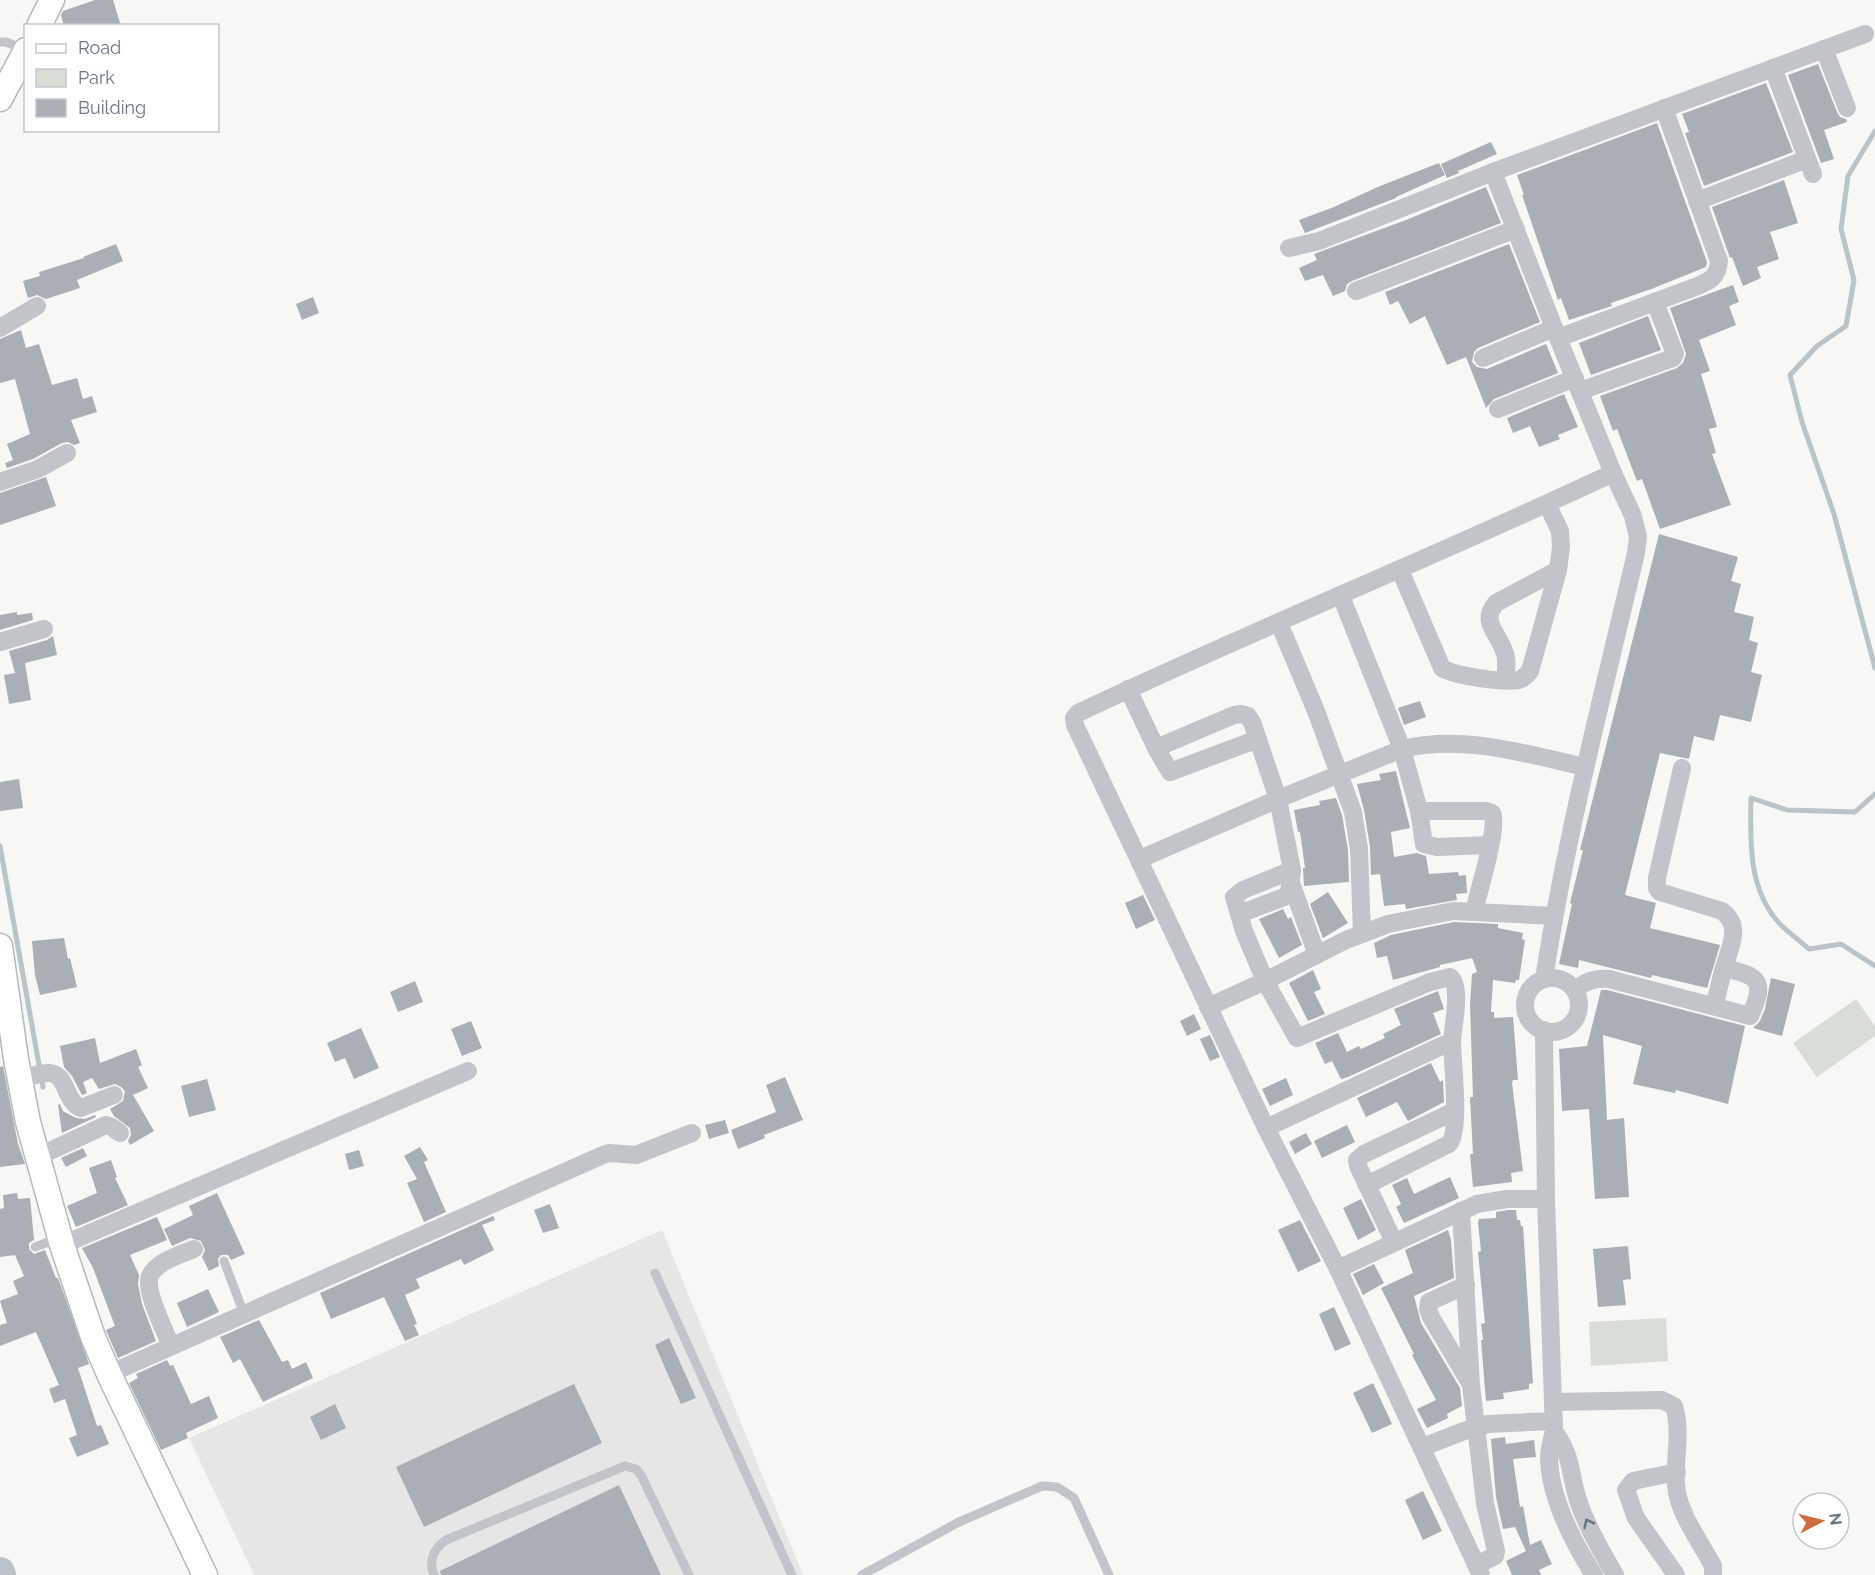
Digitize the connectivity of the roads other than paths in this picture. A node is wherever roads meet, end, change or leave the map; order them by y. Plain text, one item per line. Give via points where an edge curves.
1 (52, 0) edge
2 (40, 24) edge
3 (1865, 34) dead end
4 (0, 42) edge
5 (24, 49) edge
6 (1824, 49) junction
7 (24, 53) edge
8 (1773, 68) junction
9 (2, 89) edge
10 (1664, 108) junction
11 (1846, 108) dead end
12 (1493, 172) junction
13 (1697, 201) junction
14 (1516, 229) junction
15 (1289, 248) dead end
16 (1356, 291) dead end
17 (1654, 302) junction
18 (37, 306) dead end
19 (0, 328) edge
20 (1556, 333) junction
21 (1483, 357) dead end
22 (1577, 384) junction
23 (1498, 409) dead end
24 (67, 453) dead end
25 (1613, 473) junction
26 (0, 482) edge
27 (1547, 504) junction
28 (1400, 570) junction
29 (1558, 570) junction
30 (1341, 596) junction
31 (1279, 623) junction
32 (44, 629) dead end
33 (0, 642) edge
34 (1505, 680) junction
35 (1128, 689) junction
36 (1258, 739) junction
37 (1156, 748) junction
38 (1402, 749) junction
39 (1585, 767) junction
40 (1682, 768) dead end
41 (1340, 773) junction
42 (1278, 799) junction
43 (1419, 811) junction
44 (1490, 846) junction
45 (1140, 859) junction
46 (1292, 876) junction
47 (1474, 911) junction
48 (1554, 916) junction
49 (1362, 934) junction
50 (0, 946) edge
51 (1317, 955) junction
52 (1724, 968) junction
53 (1544, 979) junction
54 (1265, 981) junction
55 (1575, 990) junction
56 (1208, 1006) junction
57 (1714, 1006) junction
58 (6, 1026) edge
59 (1544, 1030) junction
60 (1452, 1041) junction
61 (468, 1071) dead end
62 (20, 1079) junction
63 (114, 1095) dead end
64 (1455, 1111) junction
65 (1266, 1128) junction
66 (120, 1133) dead end
67 (692, 1133) dead end
68 (36, 1157) junction
69 (1367, 1185) junction
70 (1546, 1198) junction
71 (1461, 1211) junction
72 (60, 1242) junction
73 (1394, 1242) junction
74 (35, 1247) dead end
75 (194, 1249) dead end
76 (224, 1261) dead end
77 (1338, 1269) junction
78 (655, 1273) dead end
79 (1467, 1285) junction
80 (244, 1314) junction
81 (171, 1346) junction
82 (109, 1374) junction
83 (1471, 1385) junction
84 (1553, 1402) junction
85 (1554, 1426) junction
86 (1476, 1427) junction
87 (1423, 1447) junction
88 (1677, 1472) junction
89 (1478, 1570) edge
90 (1614, 1574) edge
91 (205, 1575) edge
92 (434, 1575) edge
93 (689, 1575) edge
94 (792, 1575) edge
95 (862, 1575) edge
96 (1109, 1575) edge
97 (1594, 1575) edge
98 (1676, 1575) edge
99 (1713, 1575) edge

1 - 2 street
3 - 6 street
4 - 5 lane
6 - 8 street
6 - 11 street
7 - 9 street
8 - 10 street
8 - 13 street via 1810,166
10 - 12 street
10 - 13 street
12 - 14 street
12 - 15 street via 1319,241
13 - 17 street via 1719,261 1718,270 1712,280
14 - 16 street
14 - 20 street
17 - 20 street
17 - 22 street via 1675,354 1673,358
18 - 19 street
20 - 21 street
20 - 22 street
22 - 23 street
22 - 25 street
24 - 26 street via 38,469
25 - 27 street
25 - 39 street via 1637,527 1636,553
27 - 28 street
27 - 29 street via 1562,540
28 - 30 street
28 - 34 street via 1442,668 1454,675
29 - 34 street via 1530,671 1518,680
29 - 34 street via 1491,609 1490,624 1506,659
30 - 31 street
30 - 38 street
31 - 35 street
31 - 41 street
32 - 33 street
35 - 37 street
35 - 45 street via 1074,718
36 - 37 street via 1170,772
36 - 37 street via 1248,716 1241,714
36 - 42 street
38 - 39 street via 1461,743
38 - 41 street
38 - 43 street
39 - 48 street
40 - 52 street via 1657,888 1727,915 1733,924 1734,938
41 - 42 street
41 - 49 street via 1353,812 1359,849
42 - 45 street
42 - 46 street
43 - 44 street via 1424,844
43 - 44 street via 1492,813 1495,818
44 - 47 street
45 - 56 street
46 - 51 street
46 - 54 street via 1234,897
47 - 48 street
47 - 49 street via 1426,915
48 - 53 street
49 - 51 street
50 - 58 street
51 - 54 street
52 - 57 street
52 - 57 street via 1756,979 1759,989 1750,1016
53 - 55 street via 1561,979
53 - 59 street via 1532,988 1526,1001 1532,1022
54 - 56 street
54 - 60 street via 1297,1038 1411,989 1450,977 1456,986
55 - 57 street via 1586,981 1609,979
55 - 59 street via 1579,1004 1576,1018 1558,1031
56 - 65 street
58 - 62 street
59 - 70 street
60 - 64 street
60 - 65 street
61 - 72 street
62 - 63 street via 56,1074 72,1103 81,1108
62 - 68 street
64 - 69 street via 1453,1139 1449,1144
64 - 69 street via 1364,1154 1357,1160
65 - 77 street
66 - 68 street via 106,1125
67 - 80 street via 636,1155 603,1155
68 - 72 street
69 - 73 street
70 - 71 street via 1488,1201
70 - 84 street
71 - 73 street
71 - 79 street
72 - 74 lane
72 - 82 street
73 - 77 street
75 - 81 street via 170,1259 150,1275 152,1297
76 - 80 lane
77 - 87 street
78 - 94 lane
79 - 83 street
79 - 83 street via 1437,1296 1429,1302 1428,1309
80 - 81 street
81 - 82 street
82 - 91 street
83 - 86 street
84 - 85 street
84 - 88 street via 1668,1402 1674,1406 1679,1426
85 - 86 street
90 -> 85 street via 1582,1509 1571,1462
85 - 97 street via 1549,1457 1558,1503 1575,1544
86 - 87 street
86 - 89 street via 1485,1503 1496,1551
87 - 89 street
88 - 98 street via 1634,1481 1626,1490 1636,1518
88 - 99 street via 1678,1497 1713,1566
92 - 93 lane via 432,1558 446,1540 625,1466 636,1469 642,1477
95 - 96 lane via 957,1523 1042,1485 1074,1498

